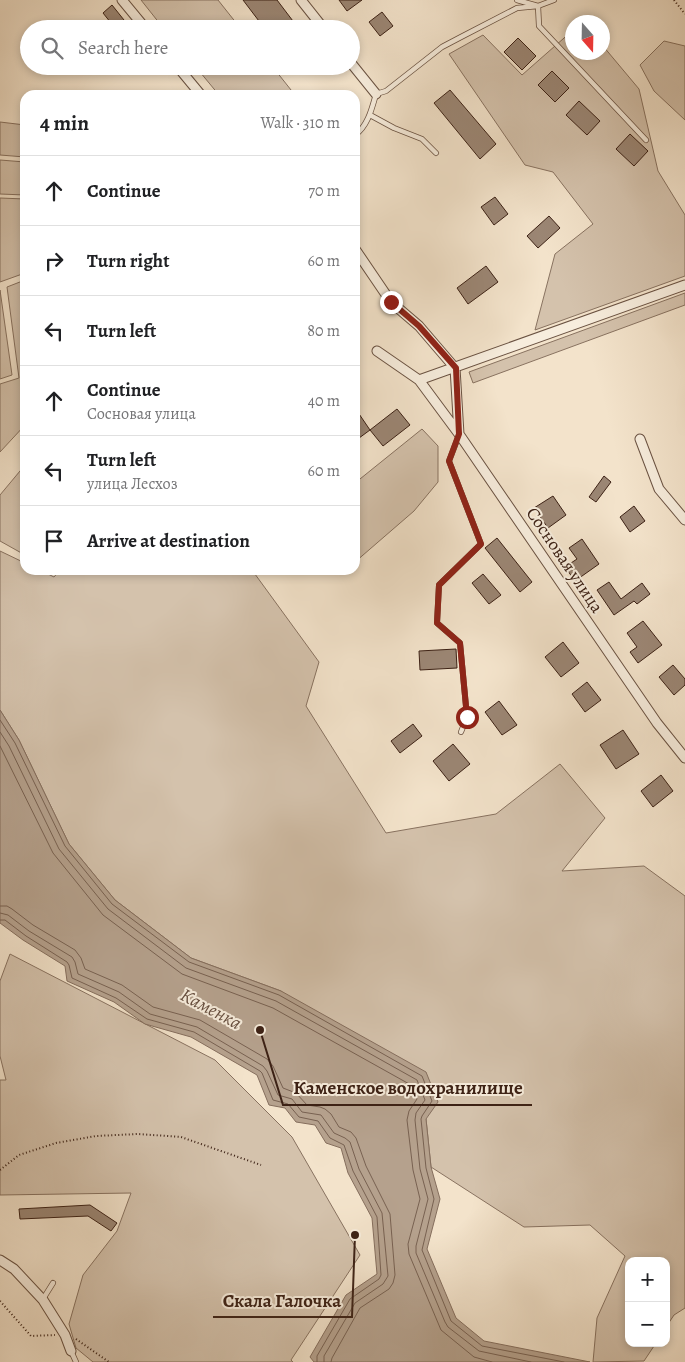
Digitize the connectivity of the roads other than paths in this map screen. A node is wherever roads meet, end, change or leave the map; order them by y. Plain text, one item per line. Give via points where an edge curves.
1 (122, 0) edge
2 (301, 0) edge
3 (518, 0) edge
4 (554, 0) edge
5 (538, 6) junction
6 (139, 20) edge
7 (317, 20) edge
8 (360, 74) edge
9 (184, 75) edge
10 (196, 90) edge
11 (376, 94) junction
12 (370, 115) junction
13 (360, 130) edge
14 (646, 140) dead end
15 (436, 154) dead end
16 (360, 256) edge
17 (685, 285) edge
18 (377, 352) dead end
19 (456, 368) junction
20 (419, 380) junction
21 (459, 434) junction
22 (640, 439) dead end
23 (685, 520) edge
24 (461, 732) dead end
25 (685, 758) edge
26 (0, 1260) edge
27 (53, 1284) dead end
28 (43, 1300) junction
29 (71, 1351) joint
30 (76, 1362) edge

1 - 6 street
2 - 7 street
3 - 5 lane
4 - 5 lane
5 - 11 lane via 516,8 442,47 386,91
5 - 14 lane via 539,26
8 - 11 street
9 - 10 street
11 - 12 lane
12 - 13 lane
12 - 15 lane via 422,139
16 - 19 street via 391,302 419,326
17 - 19 street
18 - 20 street, Сосновая улица
19 - 20 street
19 - 21 street
20 - 21 street, Сосновая улица
21 - 24 lane via 449,461 481,544 439,585 437,623 460,643 467,717
21 - 25 street, Сосновая улица via 657,723
22 - 23 street via 659,489
26 - 28 street via 14,1269
27 - 28 lane
28 - 29 street
29 - 30 lane

